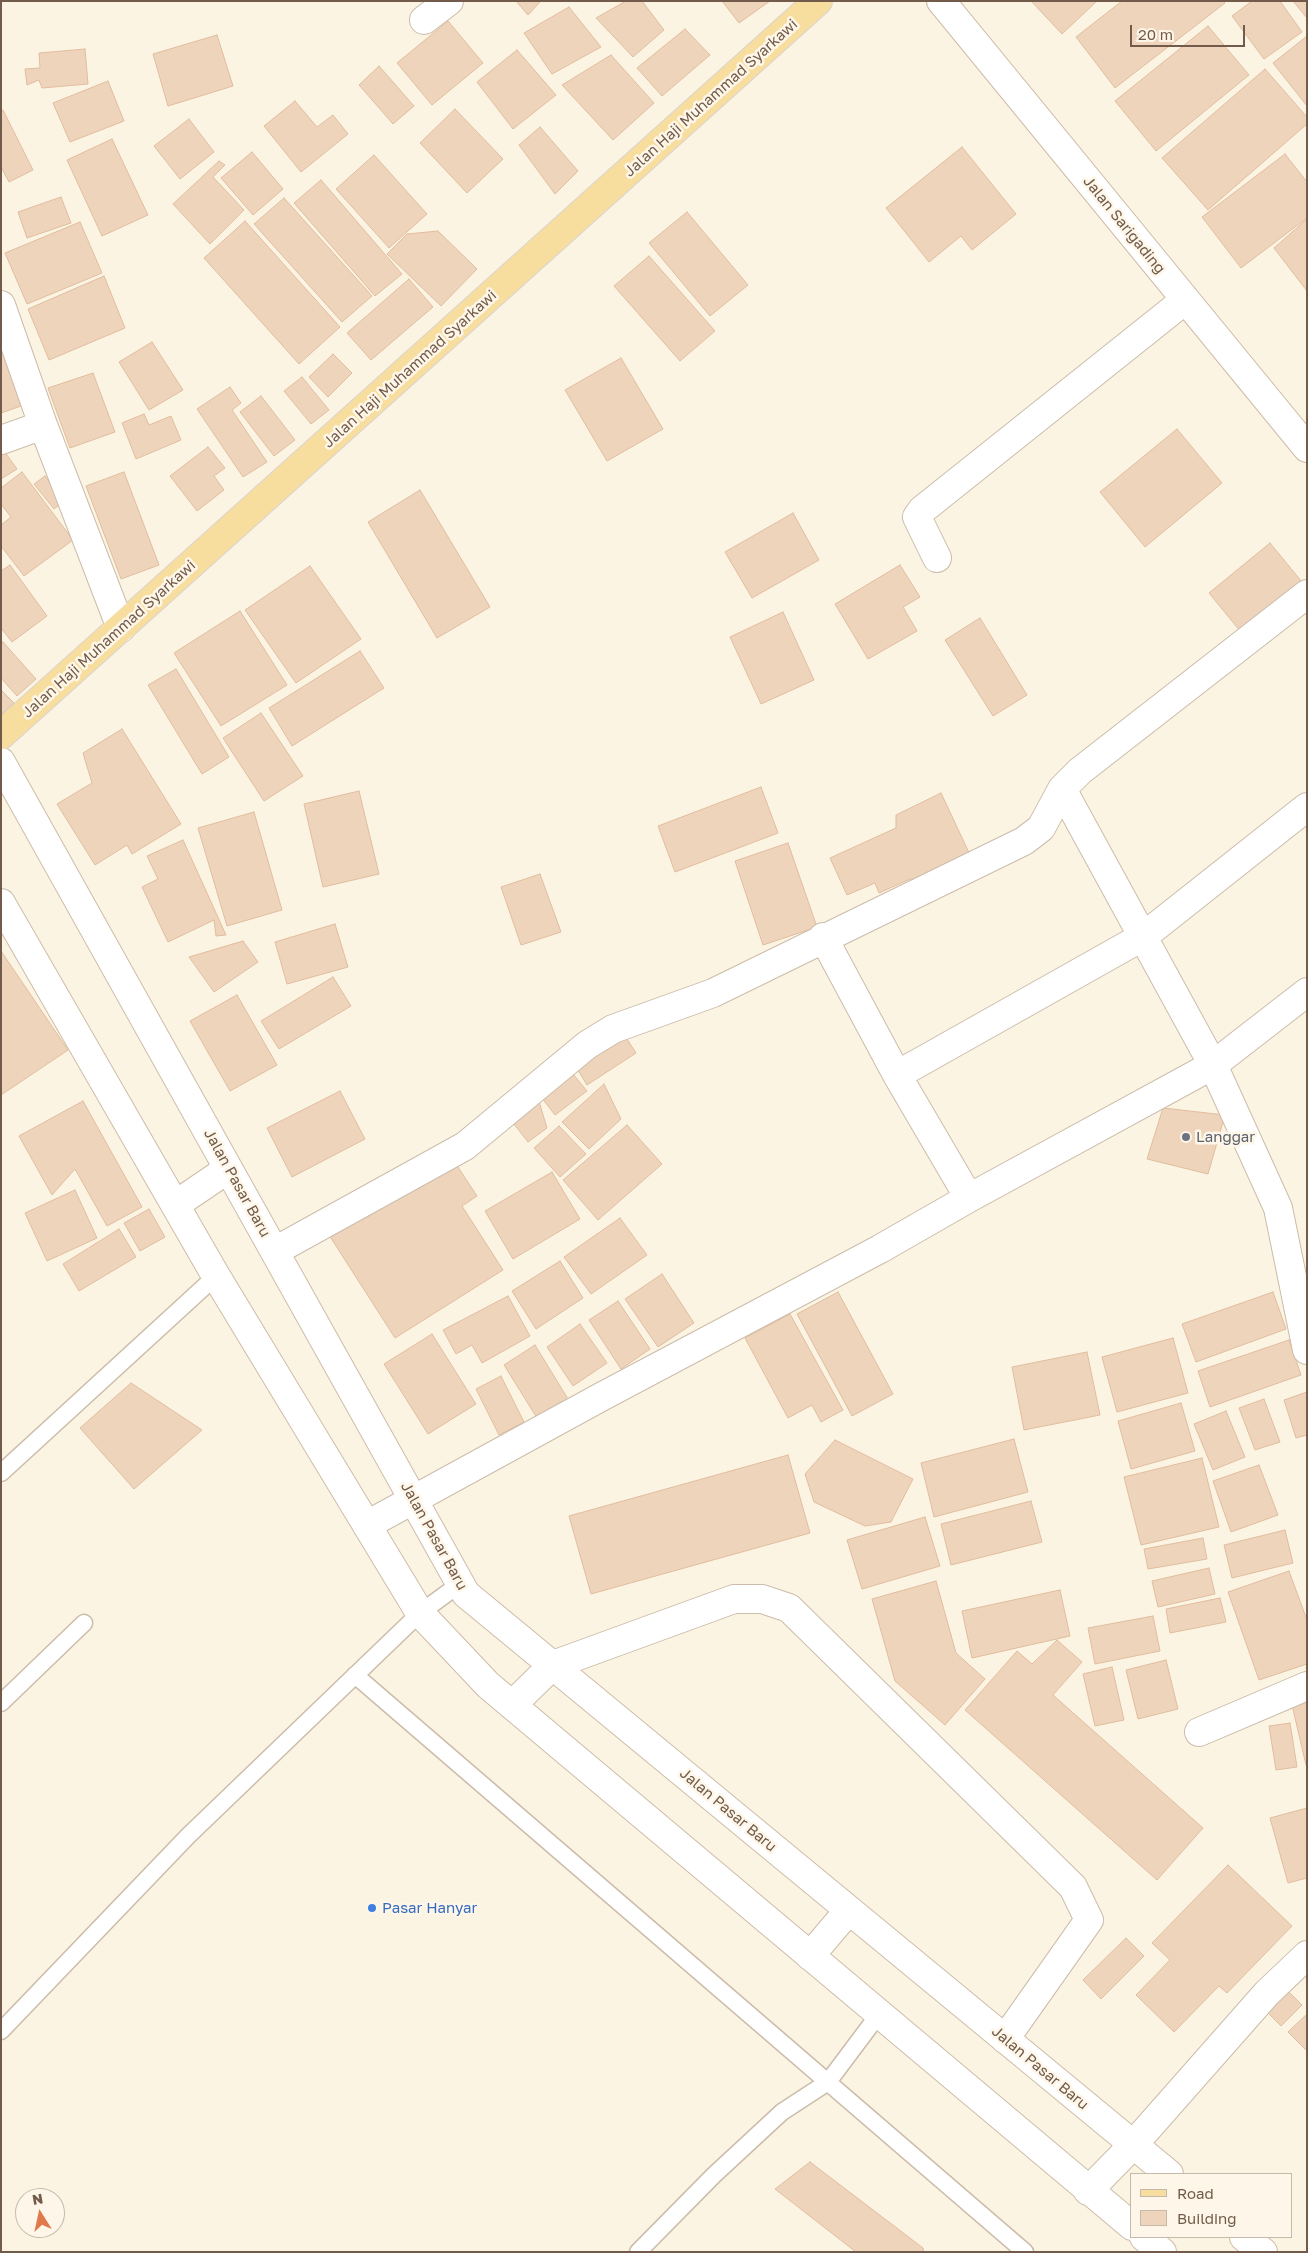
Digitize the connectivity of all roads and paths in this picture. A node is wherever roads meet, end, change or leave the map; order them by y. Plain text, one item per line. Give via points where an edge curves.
1 (449, 1) edge
2 (818, 1) edge
3 (941, 1) edge
4 (424, 20) dead end
5 (1185, 300) junction
6 (1, 305) edge
7 (43, 425) junction
8 (1, 440) edge
9 (1307, 448) edge
10 (937, 558) dead end
11 (1307, 594) edge
12 (121, 628) junction
13 (1, 735) edge
14 (1, 762) edge
15 (1062, 789) junction
16 (1307, 807) edge
17 (1, 903) edge
18 (1144, 936) junction
19 (823, 937) junction
20 (1307, 992) edge
21 (1213, 1065) junction
22 (897, 1074) junction
23 (228, 1169) junction
24 (969, 1198) junction
25 (175, 1205) junction
26 (275, 1251) junction
27 (216, 1276) junction
28 (1307, 1350) edge
29 (1, 1473) edge
30 (413, 1499) junction
31 (367, 1525) junction
32 (461, 1584) junction
33 (420, 1613) junction
34 (84, 1623) dead end
35 (553, 1665) junction
36 (355, 1675) junction
37 (1307, 1686) edge
38 (1, 1703) edge
39 (512, 1706) junction
40 (1199, 1732) dead end
41 (849, 1910) junction
42 (1307, 1955) edge
43 (810, 1956) junction
44 (879, 2014) junction
45 (1, 2031) edge
46 (1005, 2039) junction
47 (828, 2082) junction
48 (1133, 2145) junction
49 (1168, 2173) edge
50 (1088, 2191) junction
51 (1130, 2224) edge
52 (1145, 2238) edge
53 (1245, 2238) edge
54 (638, 2252) edge
55 (1025, 2252) edge
56 (1162, 2252) edge
57 (1263, 2252) edge

1 - 4 street
2 - 12 main road, Jalan Haji Muhammad Syarkawi
3 - 5 street, Jalan Sarigading
5 - 9 street, Jalan Sarigading
5 - 10 street via 922,510 917,517
6 - 7 street
7 - 8 street
7 - 12 street
11 - 15 street via 1080,771
12 - 13 main road, Jalan Haji Muhammad Syarkawi
14 - 23 street, Jalan Pasar Baru
15 - 18 street
15 - 19 street via 1041,828 1024,840
16 - 18 street
17 - 25 street
18 - 21 street
18 - 22 street
19 - 22 street
19 - 26 street via 713,993 613,1028 587,1045 465,1146
20 - 21 street
21 - 24 street
21 - 28 street via 1278,1208
22 - 24 street
23 - 25 street
23 - 26 street, Jalan Pasar Baru
24 - 30 street
25 - 27 street
26 - 30 street, Jalan Pasar Baru
27 - 29 lane
27 - 31 street
30 - 31 street
30 - 32 street, Jalan Pasar Baru
31 - 33 street
32 - 33 lane
32 - 35 street, Jalan Pasar Baru via 466,1594
33 - 36 lane
33 - 39 street
34 - 38 lane
35 - 39 street
35 - 41 street, Jalan Pasar Baru
35 - 46 street via 734,1598 762,1599 789,1608 1073,1887 1089,1920
36 - 45 lane via 188,1836
36 - 47 lane
37 - 40 street
39 - 43 street
41 - 43 street
41 - 46 street, Jalan Pasar Baru
42 - 48 street via 1267,1993
43 - 44 street
44 - 47 lane
44 - 50 street
46 - 48 street, Jalan Pasar Baru
47 - 54 lane via 782,2112
47 - 55 lane
48 - 49 street, Jalan Pasar Baru
48 - 50 street
50 - 51 street
52 - 56 street
53 - 57 street

